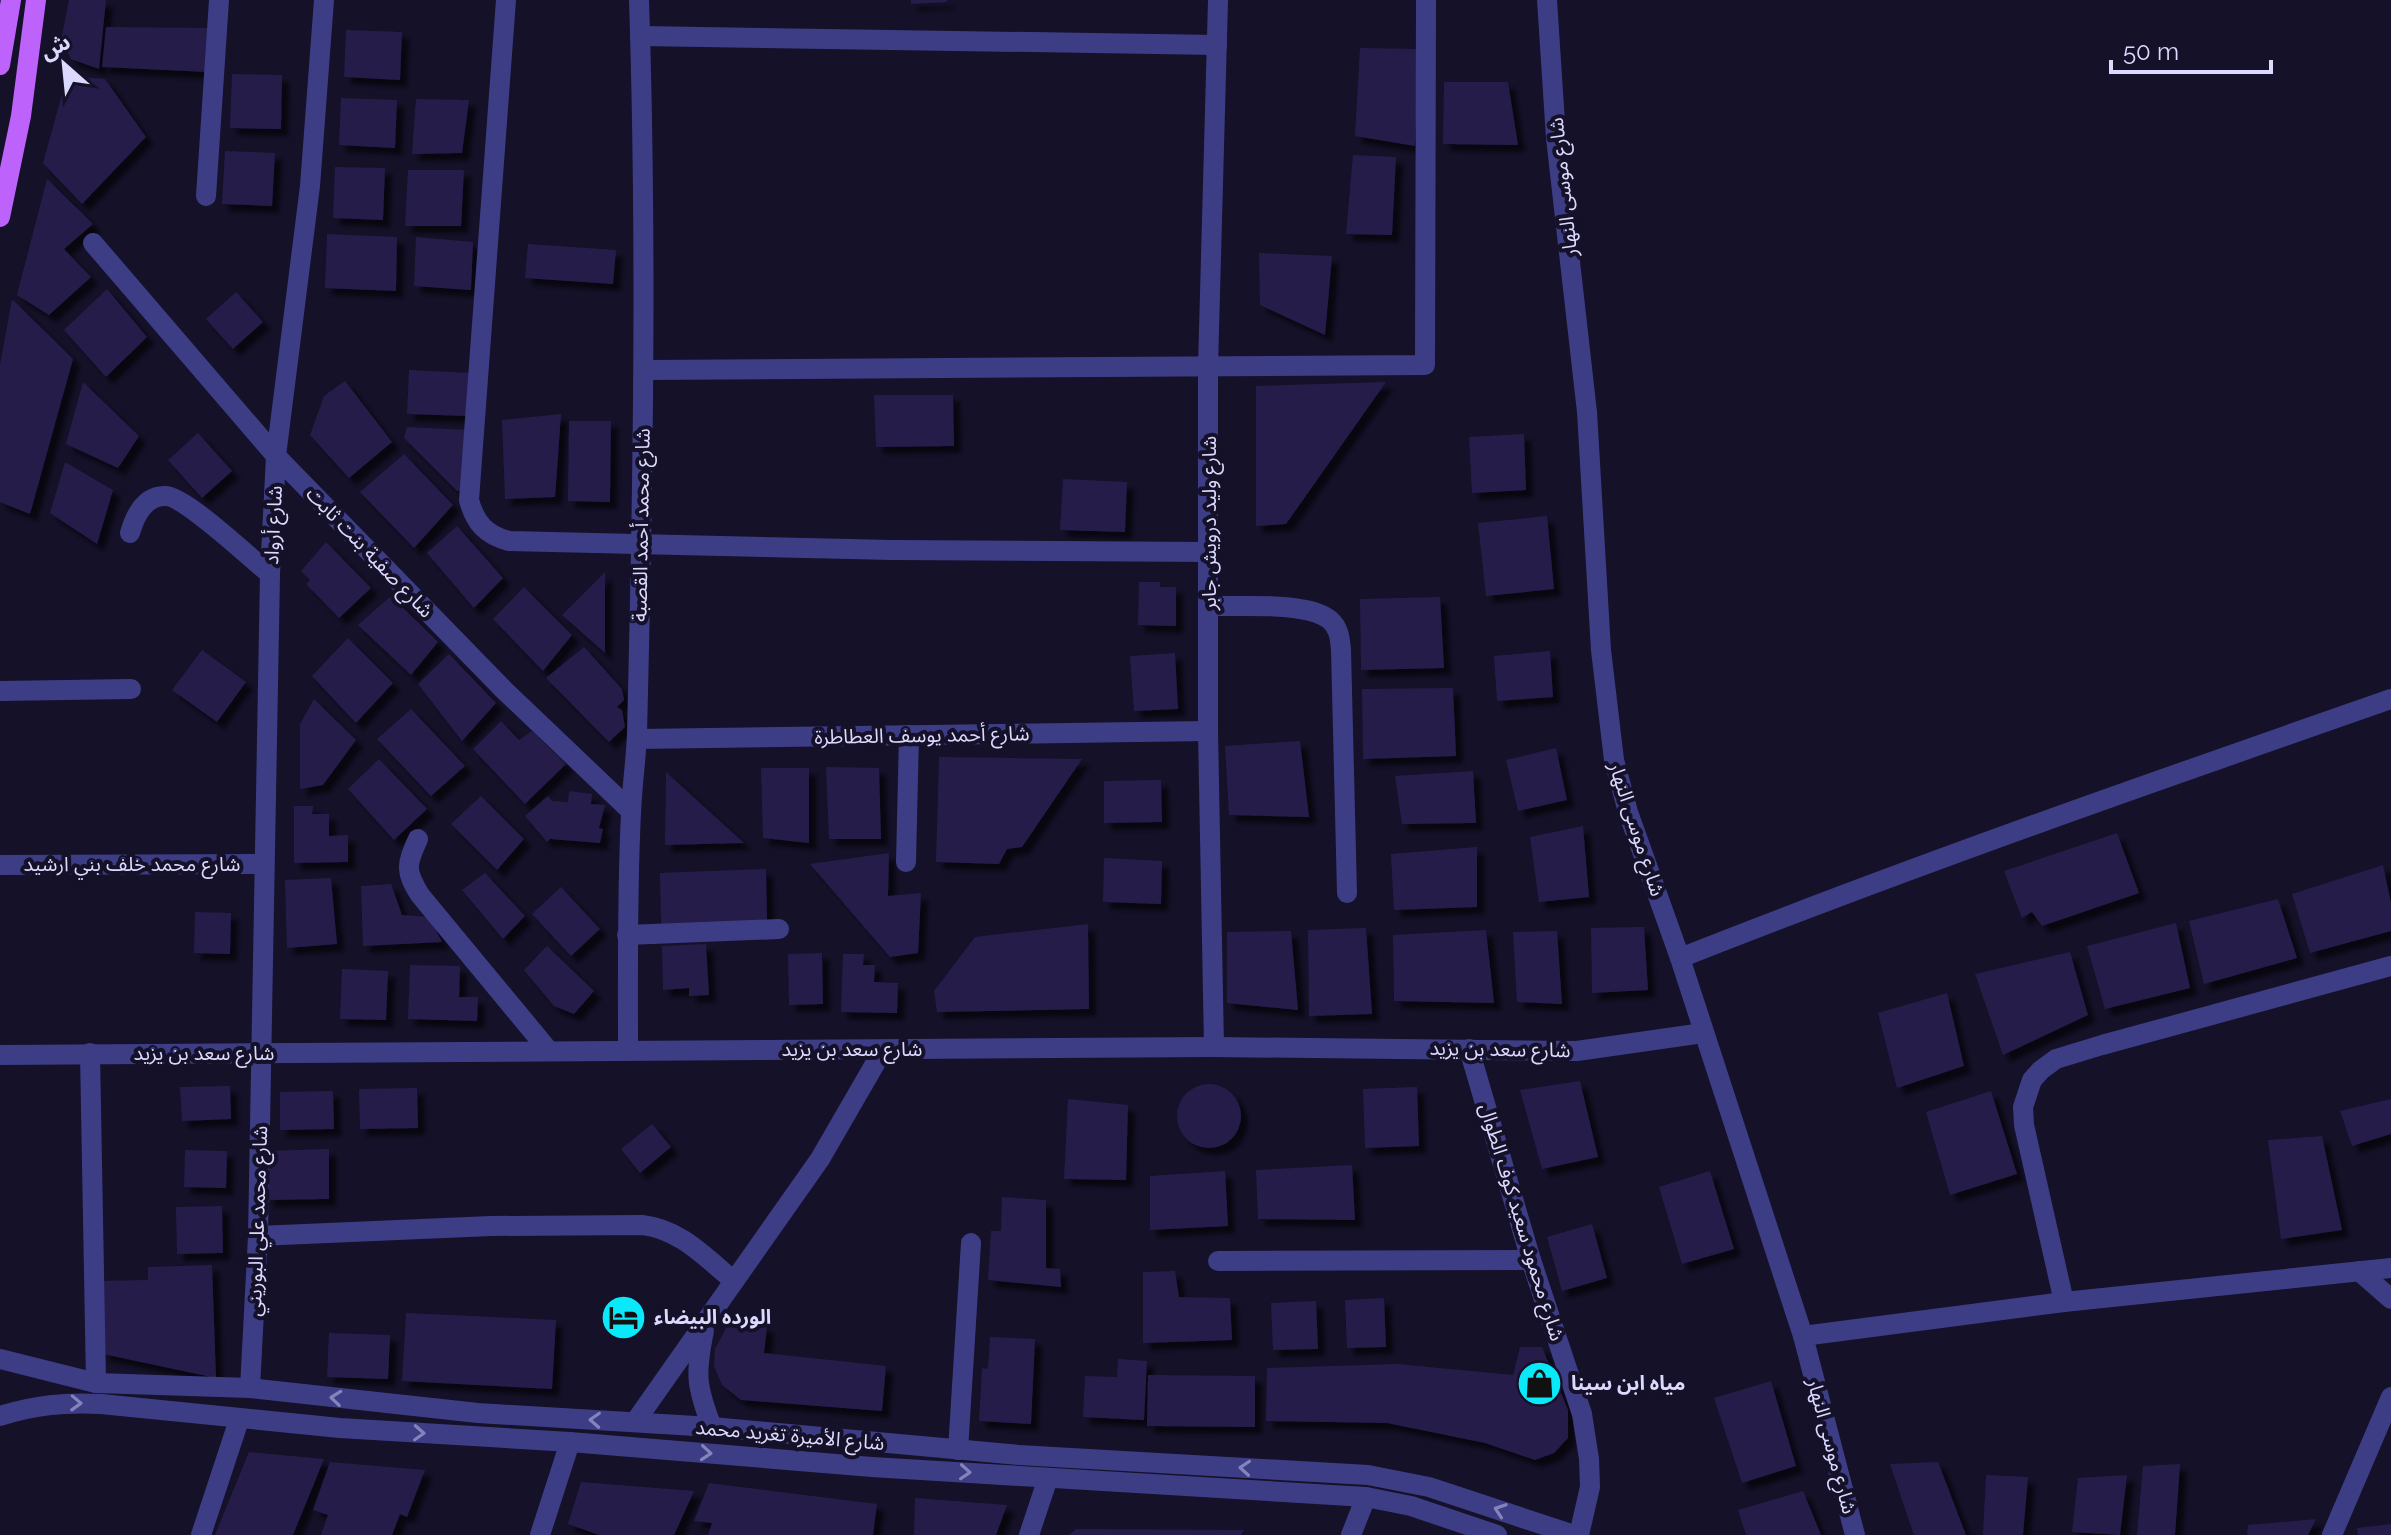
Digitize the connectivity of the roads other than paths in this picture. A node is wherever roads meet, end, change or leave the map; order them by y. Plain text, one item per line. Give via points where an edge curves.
1 (11, 0) edge
2 (36, 0) edge
3 (219, 0) edge
4 (324, 0) edge
5 (506, 0) edge
6 (639, 0) edge
7 (1218, 0) edge
8 (1426, 0) edge
9 (1547, 0) edge
10 (640, 36) junction
11 (1217, 45) junction
12 (0, 65) edge
13 (206, 196) dead end
14 (0, 217) edge
15 (93, 243) dead end
16 (1208, 367) junction
17 (645, 370) junction
18 (276, 456) junction
19 (130, 533) dead end
20 (642, 542) junction
21 (1208, 552) junction
22 (270, 574) junction
23 (1209, 606) junction
24 (131, 689) dead end
25 (0, 691) edge
26 (2391, 699) edge
27 (1208, 731) junction
28 (909, 735) junction
29 (637, 739) junction
30 (631, 811) junction
31 (418, 839) dead end
32 (906, 862) dead end
33 (264, 864) junction
34 (0, 865) edge
35 (1347, 893) dead end
36 (779, 929) dead end
37 (627, 935) junction
38 (1680, 958) junction
39 (2391, 966) edge
40 (1703, 1033) junction
41 (1214, 1047) junction
42 (628, 1049) junction
43 (1469, 1049) junction
44 (883, 1050) junction
45 (549, 1051) junction
46 (90, 1053) junction
47 (261, 1053) junction
48 (0, 1055) edge
49 (258, 1236) junction
50 (971, 1243) dead end
51 (1531, 1260) junction
52 (1218, 1261) dead end
53 (2391, 1268) edge
54 (2359, 1271) junction
55 (734, 1281) junction
56 (2391, 1299) edge
57 (2064, 1302) junction
58 (706, 1320) junction
59 (1803, 1336) junction
60 (0, 1359) edge
61 (96, 1383) junction
62 (250, 1388) junction
63 (2391, 1397) edge
64 (0, 1416) edge
65 (239, 1420) junction
66 (635, 1422) junction
67 (712, 1427) junction
68 (570, 1442) junction
69 (958, 1450) junction
70 (1048, 1478) junction
71 (1366, 1497) junction
72 (201, 1535) edge
73 (540, 1535) edge
74 (1029, 1535) edge
75 (1351, 1535) edge
76 (1497, 1535) edge
77 (1576, 1535) edge
78 (1855, 1535) edge
79 (2332, 1535) edge

1 - 12 main road
2 - 14 main road via 21,116
3 - 13 street
4 - 18 street, شارع أرواد via 310,186
5 - 20 street via 472,514 480,527 509,541
6 - 10 street, شارع محمد أحمد القصبة
7 - 11 street, شارع وليد درويش جابر
8 - 16 street via 1425,365
9 - 38 street, شارع موسى النهار via 1614,760
10 - 11 street
10 - 17 street, شارع محمد أحمد القصبة
11 - 16 street, شارع وليد درويش جابر
15 - 18 street, شارع صفية بنت ثابت
16 - 17 street
16 - 21 street, شارع وليد درويش جابر
17 - 20 street, شارع محمد أحمد القصبة
18 - 22 street, شارع أرواد
18 - 30 street, شارع صفية بنت ثابت via 504,690
19 - 22 street via 134,517 149,501 172,497
20 - 21 street
20 - 29 street, شارع محمد أحمد القصبة
21 - 23 street, شارع وليد درويش جابر
22 - 33 street, شارع أرواد
23 - 27 street, شارع وليد درويش جابر
23 - 35 street via 1315,612 1337,628
24 - 25 street
26 - 38 street via 2030,825
27 - 28 street, شارع أحمد يوسف العطاطرة
27 - 41 street, شارع وليد درويش جابر
28 - 29 street, شارع أحمد يوسف العطاطرة
28 - 32 street
29 - 30 street, شارع محمد أحمد القصبة
30 - 37 street, شارع محمد أحمد القصبة
31 - 45 street via 409,878
33 - 34 street, شارع محمد خلف بني ارشيد
33 - 47 street, شارع أرواد
36 - 37 street
37 - 42 street, شارع محمد أحمد القصبة
38 - 40 street, شارع موسى النهار
39 - 57 street via 2102,1045 2056,1059 2041,1070 2025,1094 2024,1125
40 - 43 street, شارع سعد بن يزيد via 1577,1051
40 - 59 street, شارع موسى النهار
41 - 43 street, شارع سعد بن يزيد
41 - 44 street, شارع سعد بن يزيد
42 - 44 street, شارع سعد بن يزيد
42 - 45 street, شارع سعد بن يزيد
43 - 51 street, شارع محمود سعيد كوف الطوال
44 - 55 street via 820,1159
45 - 47 street, شارع سعد بن يزيد
46 - 47 street, شارع سعد بن يزيد
46 - 48 street, شارع سعد بن يزيد
46 - 61 street
47 - 49 street, شارع محمد علي البوريني
49 - 55 street via 491,1226 660,1227 678,1235
49 - 62 street, شارع محمد علي البوريني
50 - 69 street
51 - 52 street
51 - 77 street, شارع محمود سعيد كوف الطوال via 1561,1348 1589,1459 1590,1487
53 - 54 street
54 - 56 street
54 - 57 street
55 - 58 street
57 - 59 street
58 - 66 street
58 - 67 street via 697,1377
59 - 78 street, شارع موسى النهار
60 - 61 street, شارع الأميرة تغريد محمد
61 - 62 street, شارع الأميرة تغريد محمد
66 -> 62 street, شارع الأميرة تغريد محمد via 478,1413
63 - 79 street
64 -> 65 street, شارع الأميرة تغريد محمد via 67,1402
65 -> 68 street, شارع الأميرة تغريد محمد
65 - 72 street
66 - 67 street, شارع الأميرة تغريد محمد
67 - 69 street, شارع الأميرة تغريد محمد
68 -> 70 street, شارع الأميرة تغريد محمد
68 - 73 street
77 -> 69 street, شارع الأميرة تغريد محمد via 1429,1487 1368,1475
70 - 71 street, شارع الأميرة تغريد محمد
70 - 74 street
71 - 75 street
71 - 76 street, شارع الأميرة تغريد محمد

